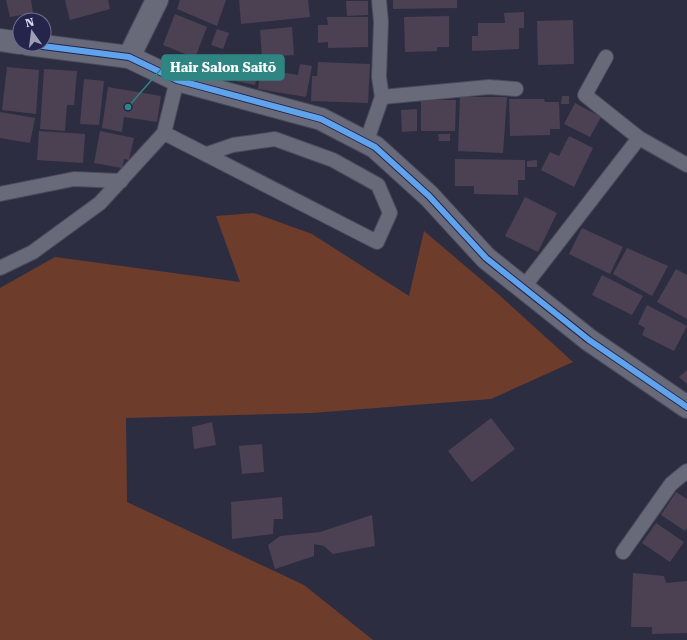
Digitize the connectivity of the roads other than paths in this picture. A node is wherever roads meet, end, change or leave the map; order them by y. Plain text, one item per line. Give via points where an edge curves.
1 (157, 0) edge
2 (379, 0) edge
3 (0, 40) edge
4 (12, 42) edge
5 (52, 47) edge
6 (129, 57) junction
7 (606, 57) dead end
8 (177, 80) junction
9 (516, 89) dead end
10 (382, 97) junction
11 (164, 133) junction
12 (639, 138) junction
13 (366, 143) junction
14 (207, 154) junction
15 (687, 165) edge
16 (121, 181) junction
17 (0, 194) edge
18 (0, 268) edge
19 (523, 288) junction
20 (687, 407) edge
21 (687, 471) edge
22 (623, 552) dead end

1 - 6 street
2 - 10 lane
3 - 4 street
5 - 6 street
6 - 8 street
7 - 12 lane via 585,95
8 - 11 lane
8 - 13 street via 321,119
9 - 10 lane via 489,88
10 - 13 lane
11 - 14 lane
11 - 16 lane
12 - 15 lane
12 - 19 lane
13 - 19 street via 375,147 429,196 486,258
14 - 14 lane via 377,242 390,213 378,185 333,160 275,139 232,145
16 - 17 lane via 74,179
16 - 18 lane via 100,204 33,252
19 - 20 street via 589,340
21 - 22 lane via 671,484

